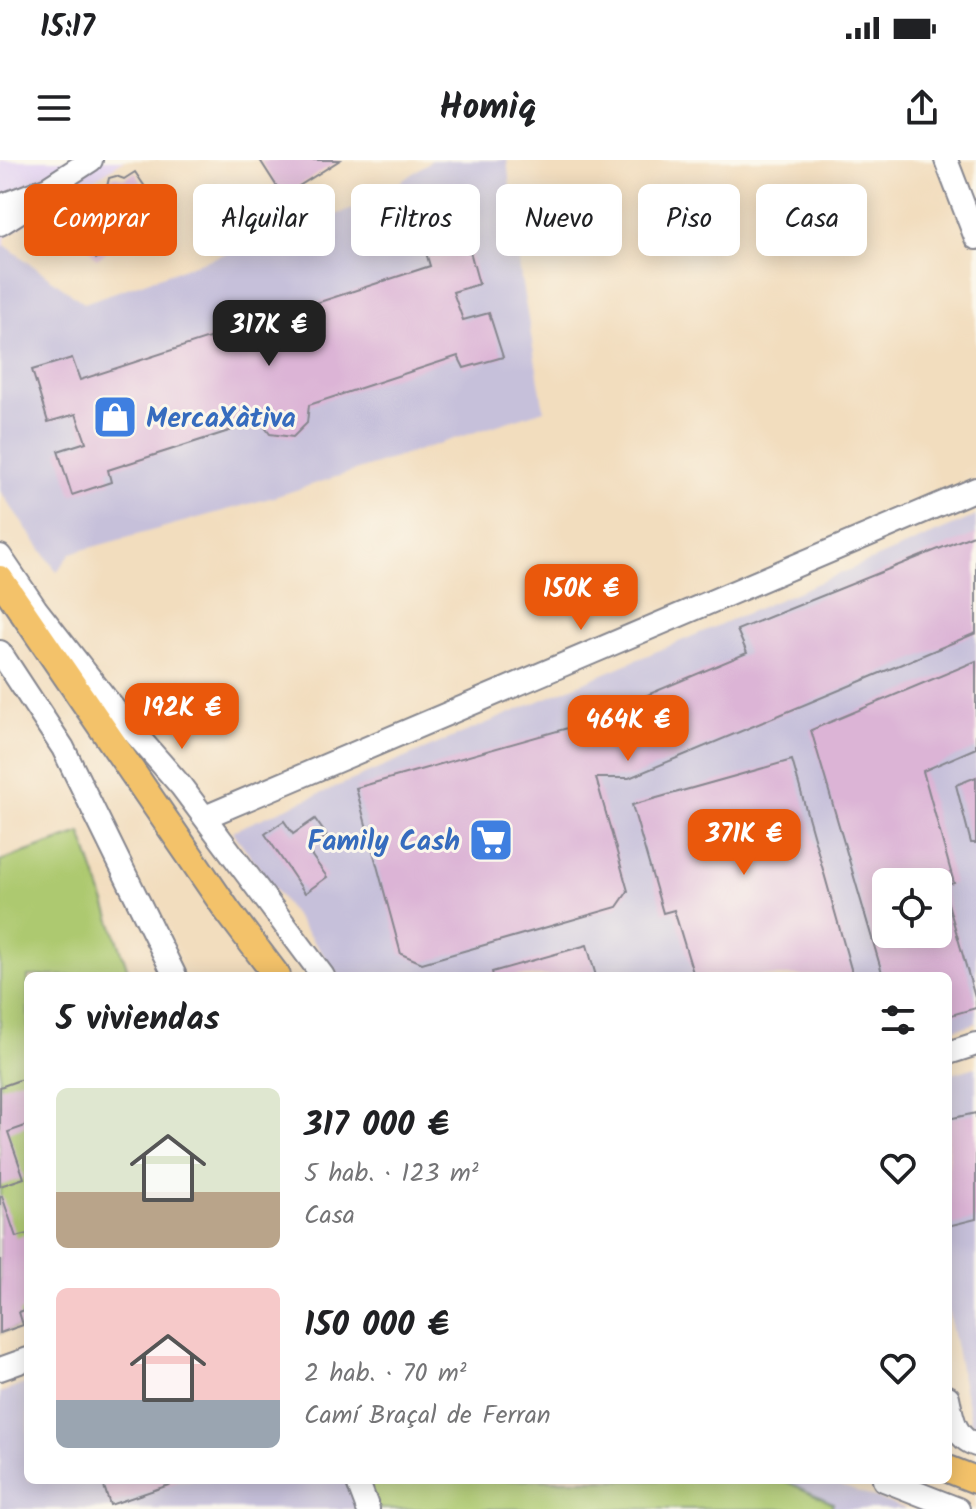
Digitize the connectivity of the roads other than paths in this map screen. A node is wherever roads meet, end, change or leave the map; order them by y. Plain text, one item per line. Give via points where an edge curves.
1 (91, 160) edge
2 (946, 160) edge
3 (54, 184) edge
4 (23, 199) joint
5 (0, 206) edge
6 (24, 209) edge
7 (0, 214) edge
8 (0, 224) edge
9 (976, 238) edge
10 (976, 489) edge
11 (0, 556) edge
12 (0, 579) edge
13 (0, 652) edge
14 (205, 817) junction
15 (173, 972) edge
16 (274, 972) edge
17 (320, 972) edge
18 (976, 1044) edge
19 (952, 1052) edge
20 (24, 1360) edge
21 (0, 1369) edge
22 (952, 1413) edge
23 (976, 1445) edge
24 (952, 1471) edge
25 (976, 1480) edge
26 (359, 1484) edge
27 (885, 1484) edge
28 (892, 1484) edge
29 (368, 1509) edge
30 (896, 1509) edge
31 (958, 1509) edge

1 - 3 street
2 - 9 street
4 - 5 street
4 - 7 street
6 - 8 street
10 - 14 street
11 - 14 street via 98,689
12 - 16 main road
13 - 15 street via 63,748
14 - 17 street
18 - 19 street
20 - 21 street
22 - 23 street via 958,1434
24 - 25 main road
26 - 29 street
27 - 30 street via 897,1500
28 - 31 street

